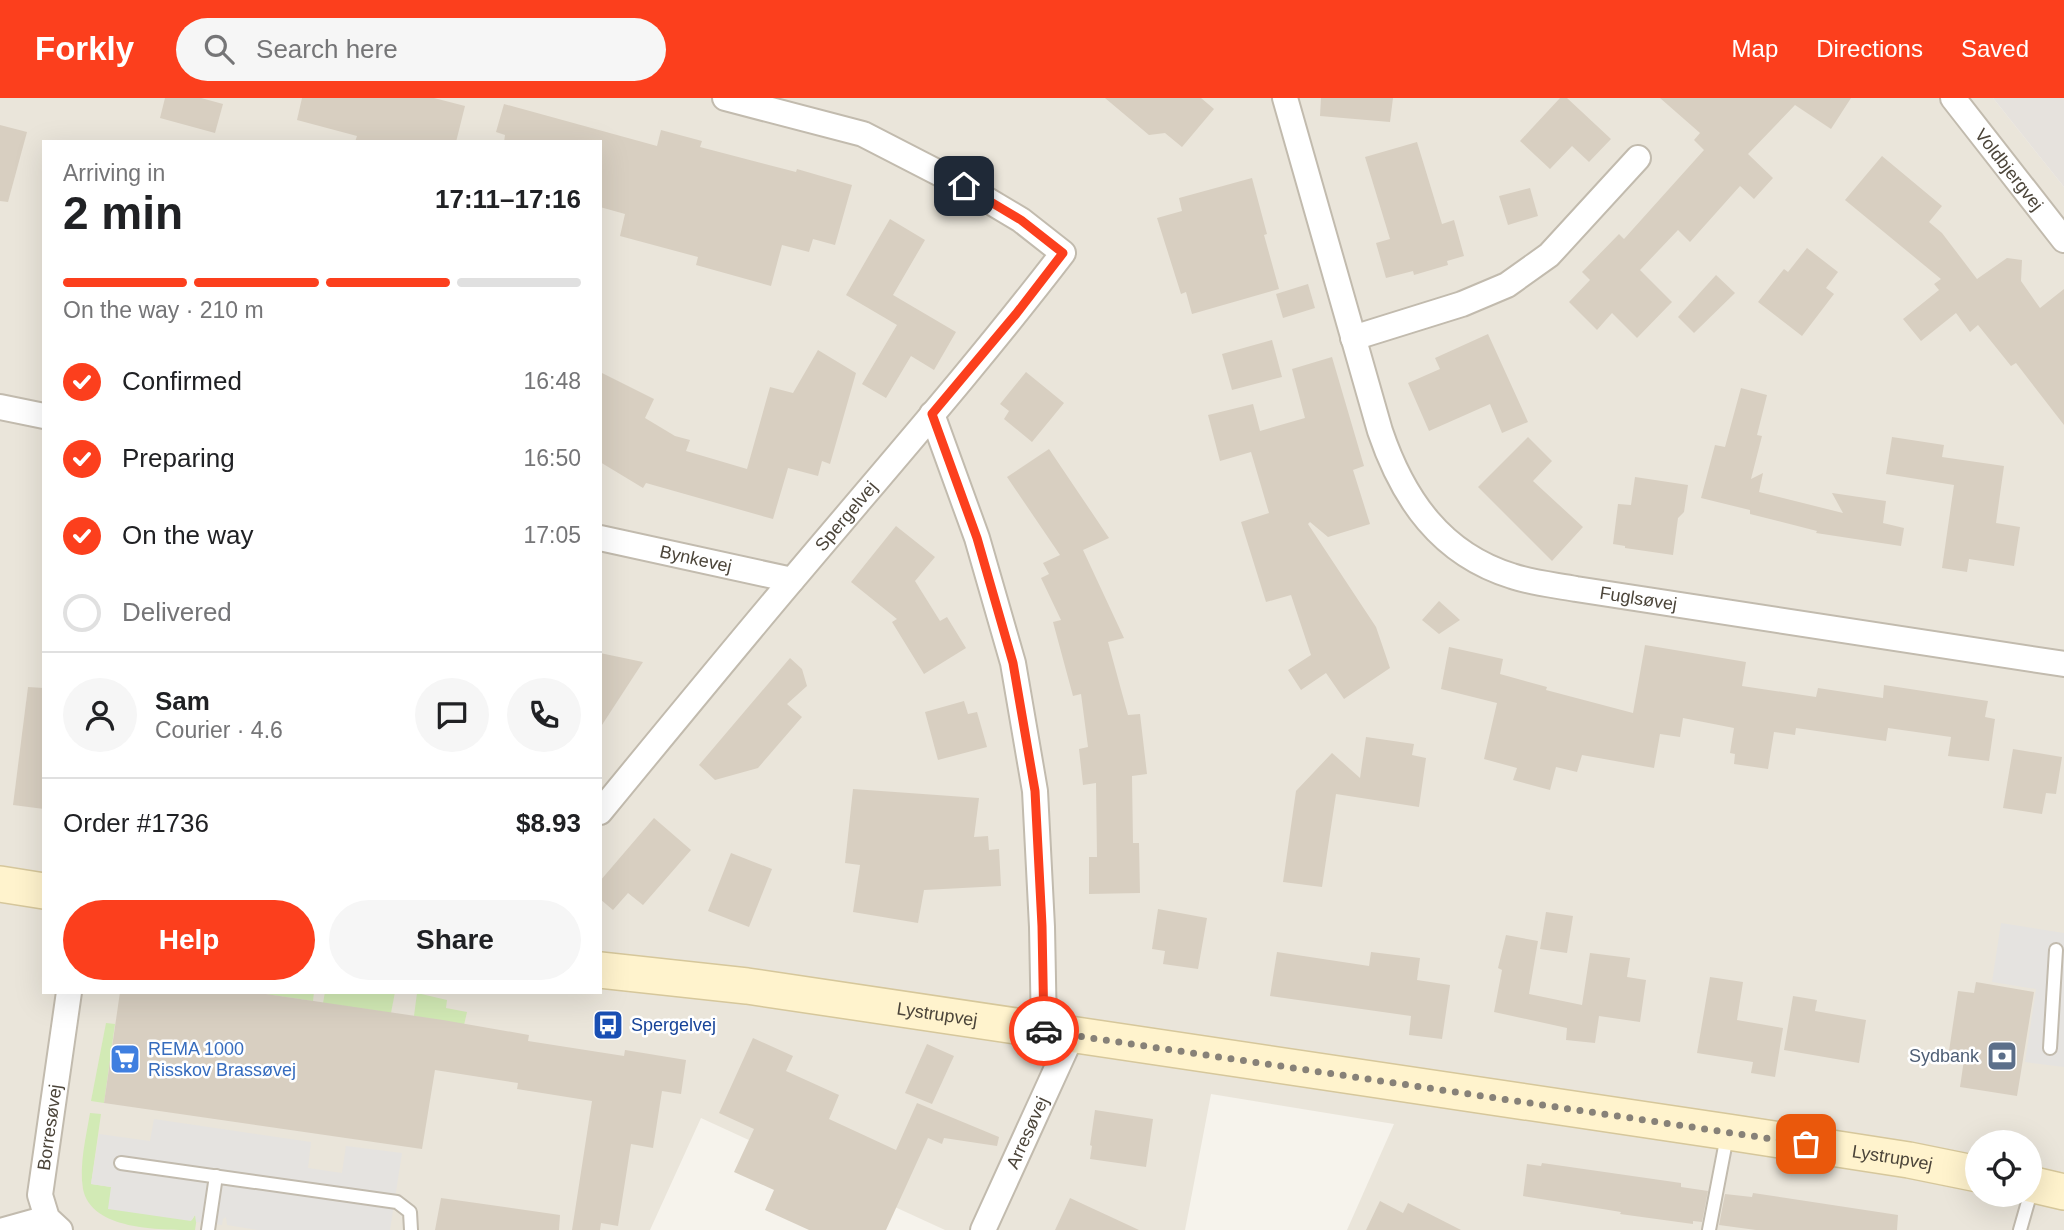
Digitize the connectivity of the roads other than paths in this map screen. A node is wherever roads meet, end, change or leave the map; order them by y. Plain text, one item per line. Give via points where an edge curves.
1 (725, 98) edge
2 (1285, 98) edge
3 (1953, 98) edge
4 (1639, 158) dead end
5 (2064, 240) edge
6 (1353, 338) junction
7 (0, 407) edge
8 (932, 414) junction
9 (42, 416) edge
10 (602, 538) edge
11 (792, 580) junction
12 (2064, 664) edge
13 (602, 810) edge
14 (0, 884) edge
15 (42, 891) edge
16 (2056, 950) dead end
17 (602, 970) edge
18 (2059, 984) edge
19 (69, 994) edge
20 (1058, 1033) junction
21 (2050, 1048) dead end
22 (1728, 1132) junction
23 (121, 1163) dead end
24 (1965, 1171) edge
25 (216, 1176) junction
26 (2030, 1207) edge
27 (53, 1224) edge
28 (4, 1230) edge
29 (208, 1230) edge
30 (411, 1230) edge
31 (983, 1230) edge
32 (1709, 1230) edge
33 (2020, 1230) edge

1 - 8 street, Spergelvej via 863,134 964,186 1021,220 1063,253
2 - 6 street, Fuglsøvej
3 - 5 street, Voldbjergvej
4 - 6 street via 1549,255 1507,285
6 - 12 street, Fuglsøvej via 1380,432 1406,492 1451,546 1476,562 1512,576 1576,589
7 - 9 street
8 - 11 street, Spergelvej
8 - 20 street via 977,538 1013,663 1035,791 1042,926
10 - 11 street, Bynkevej
11 - 13 street, Spergelvej
14 - 15 street
16 - 18 lane
17 - 20 street, Lystrupvej via 747,986
18 - 21 lane
19 - 27 street, Borresøvej via 40,1195
20 - 22 street, Lystrupvej
20 - 31 street, Arresøvej
22 - 24 street, Lystrupvej
22 - 32 lane
23 - 25 lane
25 - 29 lane
25 - 30 lane via 397,1202 410,1212
26 - 33 lane
27 - 28 street, Borresøvej

